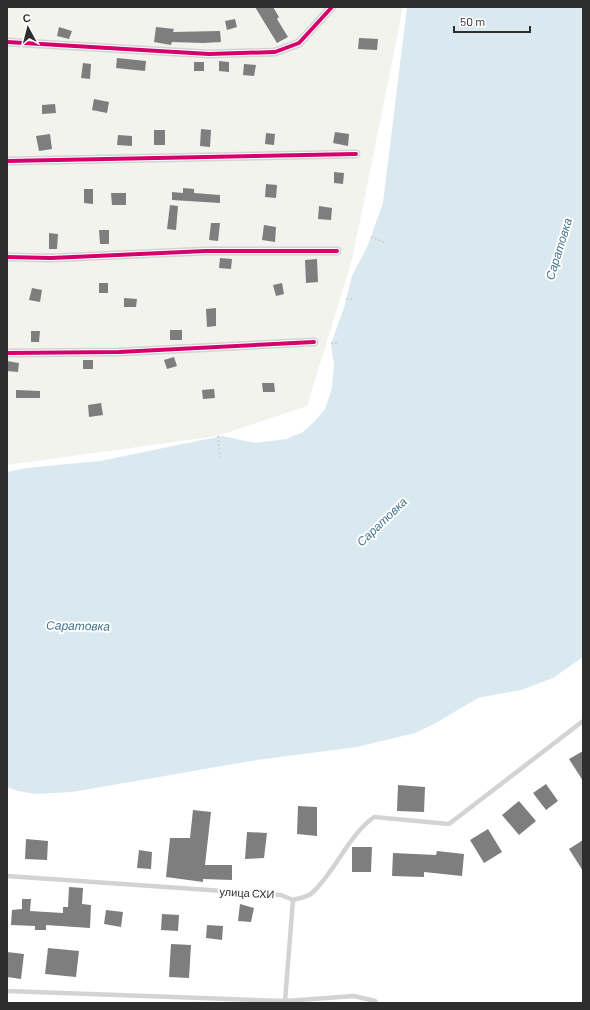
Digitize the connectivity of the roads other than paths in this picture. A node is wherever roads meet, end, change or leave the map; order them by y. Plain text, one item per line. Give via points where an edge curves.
1 (332, 7) edge
2 (7, 42) edge
3 (356, 154) dead end
4 (7, 161) edge
5 (337, 251) dead end
6 (7, 257) edge
7 (314, 342) dead end
8 (7, 353) edge
9 (583, 721) edge
10 (7, 876) edge
11 (293, 900) junction
12 (7, 992) edge
13 (285, 1001) junction
14 (376, 1003) edge

1 - 2 street via 299,43 275,52 209,54
3 - 4 street
5 - 6 street via 206,251 51,258
7 - 8 street via 119,352
9 - 11 lane via 449,824 374,818 367,822 313,894
10 - 11 lane, улица СХИ via 281,895
11 - 13 lane
12 - 13 lane
13 - 14 lane via 354,996

